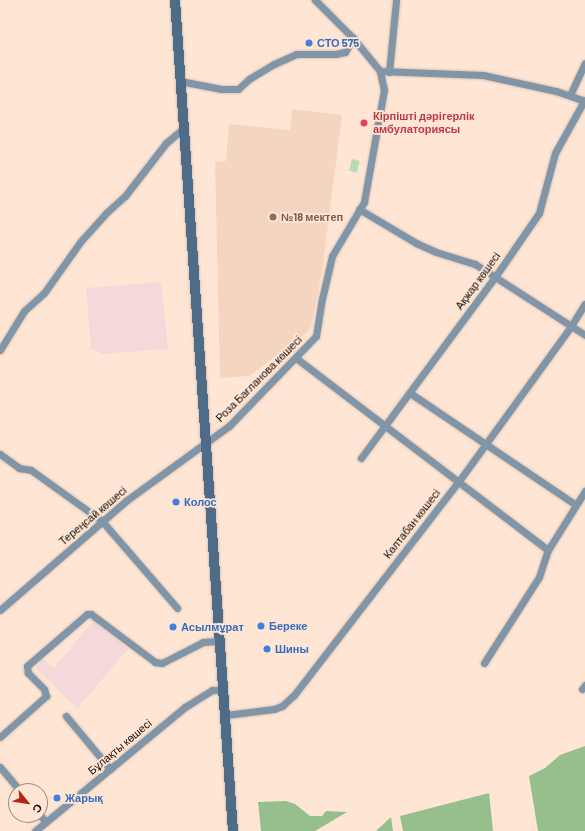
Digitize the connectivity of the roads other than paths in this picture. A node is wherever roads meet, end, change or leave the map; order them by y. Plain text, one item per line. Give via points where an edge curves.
1 (175, 0) edge
2 (315, 0) edge
3 (396, 0) edge
4 (353, 38) junction
5 (585, 63) edge
6 (380, 71) junction
7 (388, 72) junction
8 (180, 81) junction
9 (570, 95) junction
10 (584, 101) edge
11 (184, 128) junction
12 (359, 209) junction
13 (495, 277) junction
14 (585, 304) edge
15 (571, 326) junction
16 (585, 335) edge
17 (0, 350) edge
18 (296, 358) junction
19 (410, 393) junction
20 (386, 426) junction
21 (205, 444) junction
22 (486, 444) junction
23 (0, 454) edge
24 (361, 458) dead end
25 (459, 481) junction
26 (585, 492) edge
27 (576, 506) junction
28 (102, 522) junction
29 (548, 550) junction
30 (177, 608) dead end
31 (0, 610) edge
32 (219, 641) junction
33 (484, 663) dead end
34 (223, 690) junction
35 (226, 715) junction
36 (66, 716) dead end
37 (0, 737) edge
38 (0, 767) edge
39 (110, 769) junction
40 (13, 783) edge
41 (48, 820) edge
42 (45, 823) edge
43 (36, 831) edge
44 (233, 831) edge

1 - 8 main road
2 - 4 street
3 - 7 street
4 - 6 street
4 - 8 street via 345,52 296,54 249,79 238,89 221,89
5 - 9 street
6 - 7 street
6 - 12 street, Роза Бағланова көшесі via 384,90 364,202
7 - 9 street via 483,75
8 - 11 main road
9 - 10 street
10 - 13 street, Ақжар көшесі via 555,154 539,213
11 - 17 street via 166,143 125,196 81,241 44,293 24,311
11 - 21 main road
12 - 13 street via 416,243 475,264
12 - 18 street, Роза Бағланова көшесі via 332,256 316,336
13 - 15 street
13 - 19 street, Ақжар көшесі
14 - 15 street, Көлтабан көшесі
15 - 16 street
15 - 22 street, Көлтабан көшесі
18 - 20 street
18 - 21 street, Роза Бағланова көшесі via 229,426
19 - 20 street, Ақжар көшесі
19 - 22 street
20 - 24 street, Ақжар көшесі
20 - 25 street
21 - 28 street, Тереңсай көшесі via 127,500
21 - 32 main road
22 - 25 street, Көлтабан көшесі
22 - 27 street
23 - 28 street via 19,468 31,470
25 - 29 street
25 - 35 street, Көлтабан көшесі via 294,695 282,706 274,709
26 - 27 street
27 - 29 street
28 - 30 street
28 - 31 street, Тереңсай көшесі
29 - 33 street via 539,577
32 - 34 main road
32 - 37 street via 203,642 162,663 155,662 87,614 27,666 28,673 44,689 46,696
34 - 35 main road
34 - 39 street, Бұлақты көшесі via 212,690 185,707
35 - 44 main road
36 - 39 street
38 - 40 street
39 - 41 street, Бұлақты көшесі
42 - 43 street, Бұлақты көшесі

